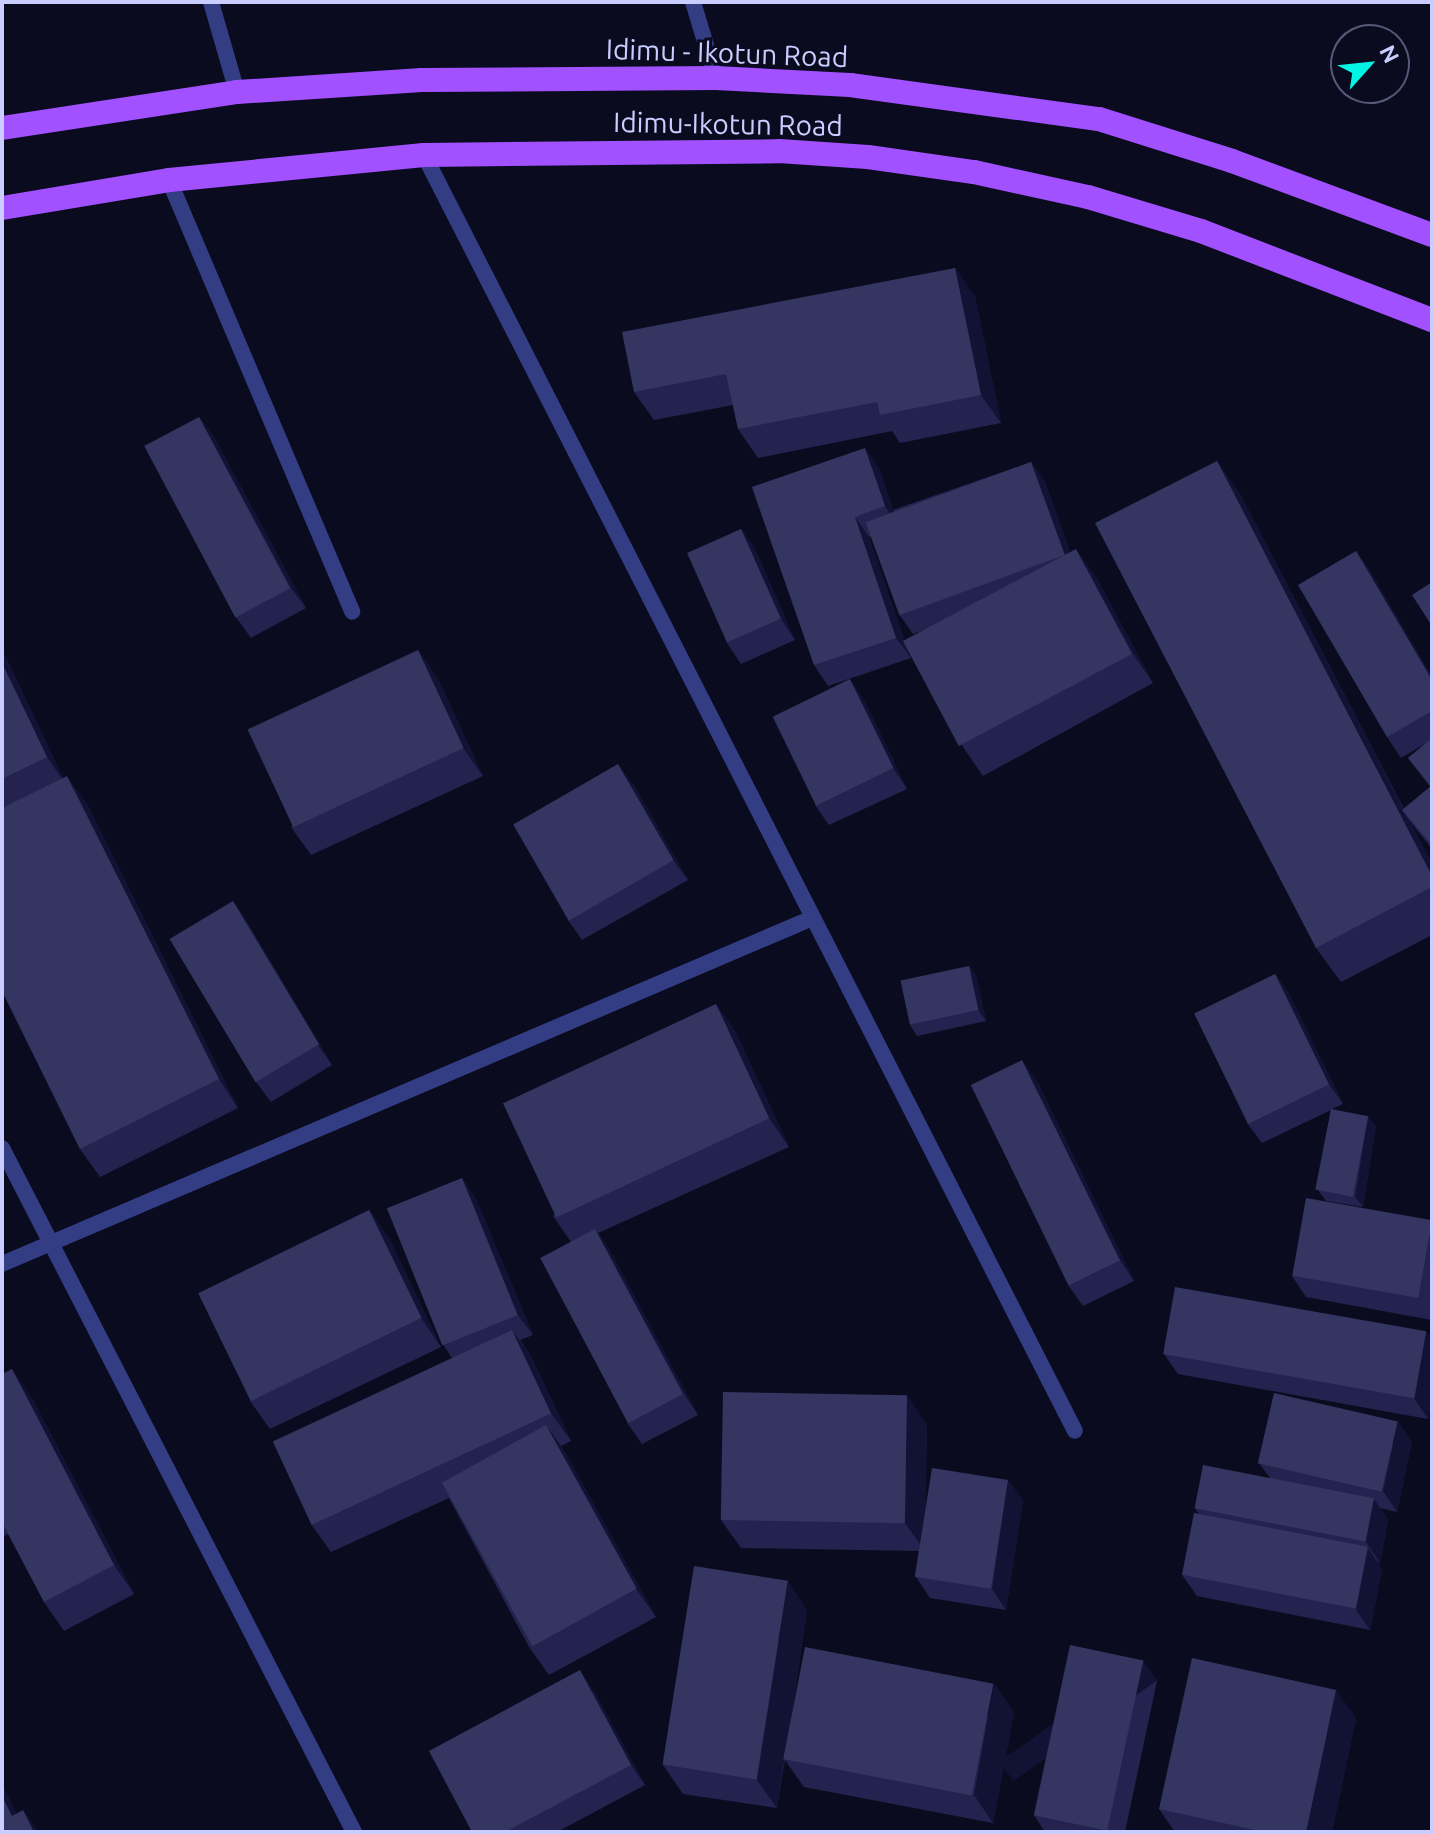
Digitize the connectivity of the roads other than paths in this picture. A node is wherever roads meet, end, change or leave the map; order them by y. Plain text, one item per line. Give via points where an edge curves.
1 (211, 2) edge
2 (693, 2) edge
3 (716, 78) junction
4 (237, 92) junction
5 (2, 128) edge
6 (424, 155) junction
7 (169, 180) junction
8 (2, 208) edge
9 (1432, 235) edge
10 (1432, 320) edge
11 (352, 612) dead end
12 (810, 919) junction
13 (2, 1148) edge
14 (50, 1244) junction
15 (2, 1264) edge
16 (1075, 1431) dead end
17 (354, 1832) edge

1 - 4 street
2 - 3 street
3 - 4 main road, Idimu - Ikotun Road via 422,80
3 - 9 main road, Idimu - Ikotun Road via 974,98 1099,119 1232,161
4 - 5 main road, Idimu - Ikotun Road
6 - 7 main road, Idimu-Ikotun Road
6 - 10 main road, Idimu-Ikotun Road via 779,151 974,172 1088,197 1201,231
6 - 12 street
7 - 8 main road, Idimu-Ikotun Road
7 - 11 street
12 - 14 street
12 - 16 street
13 - 14 street
14 - 15 street
14 - 17 street

